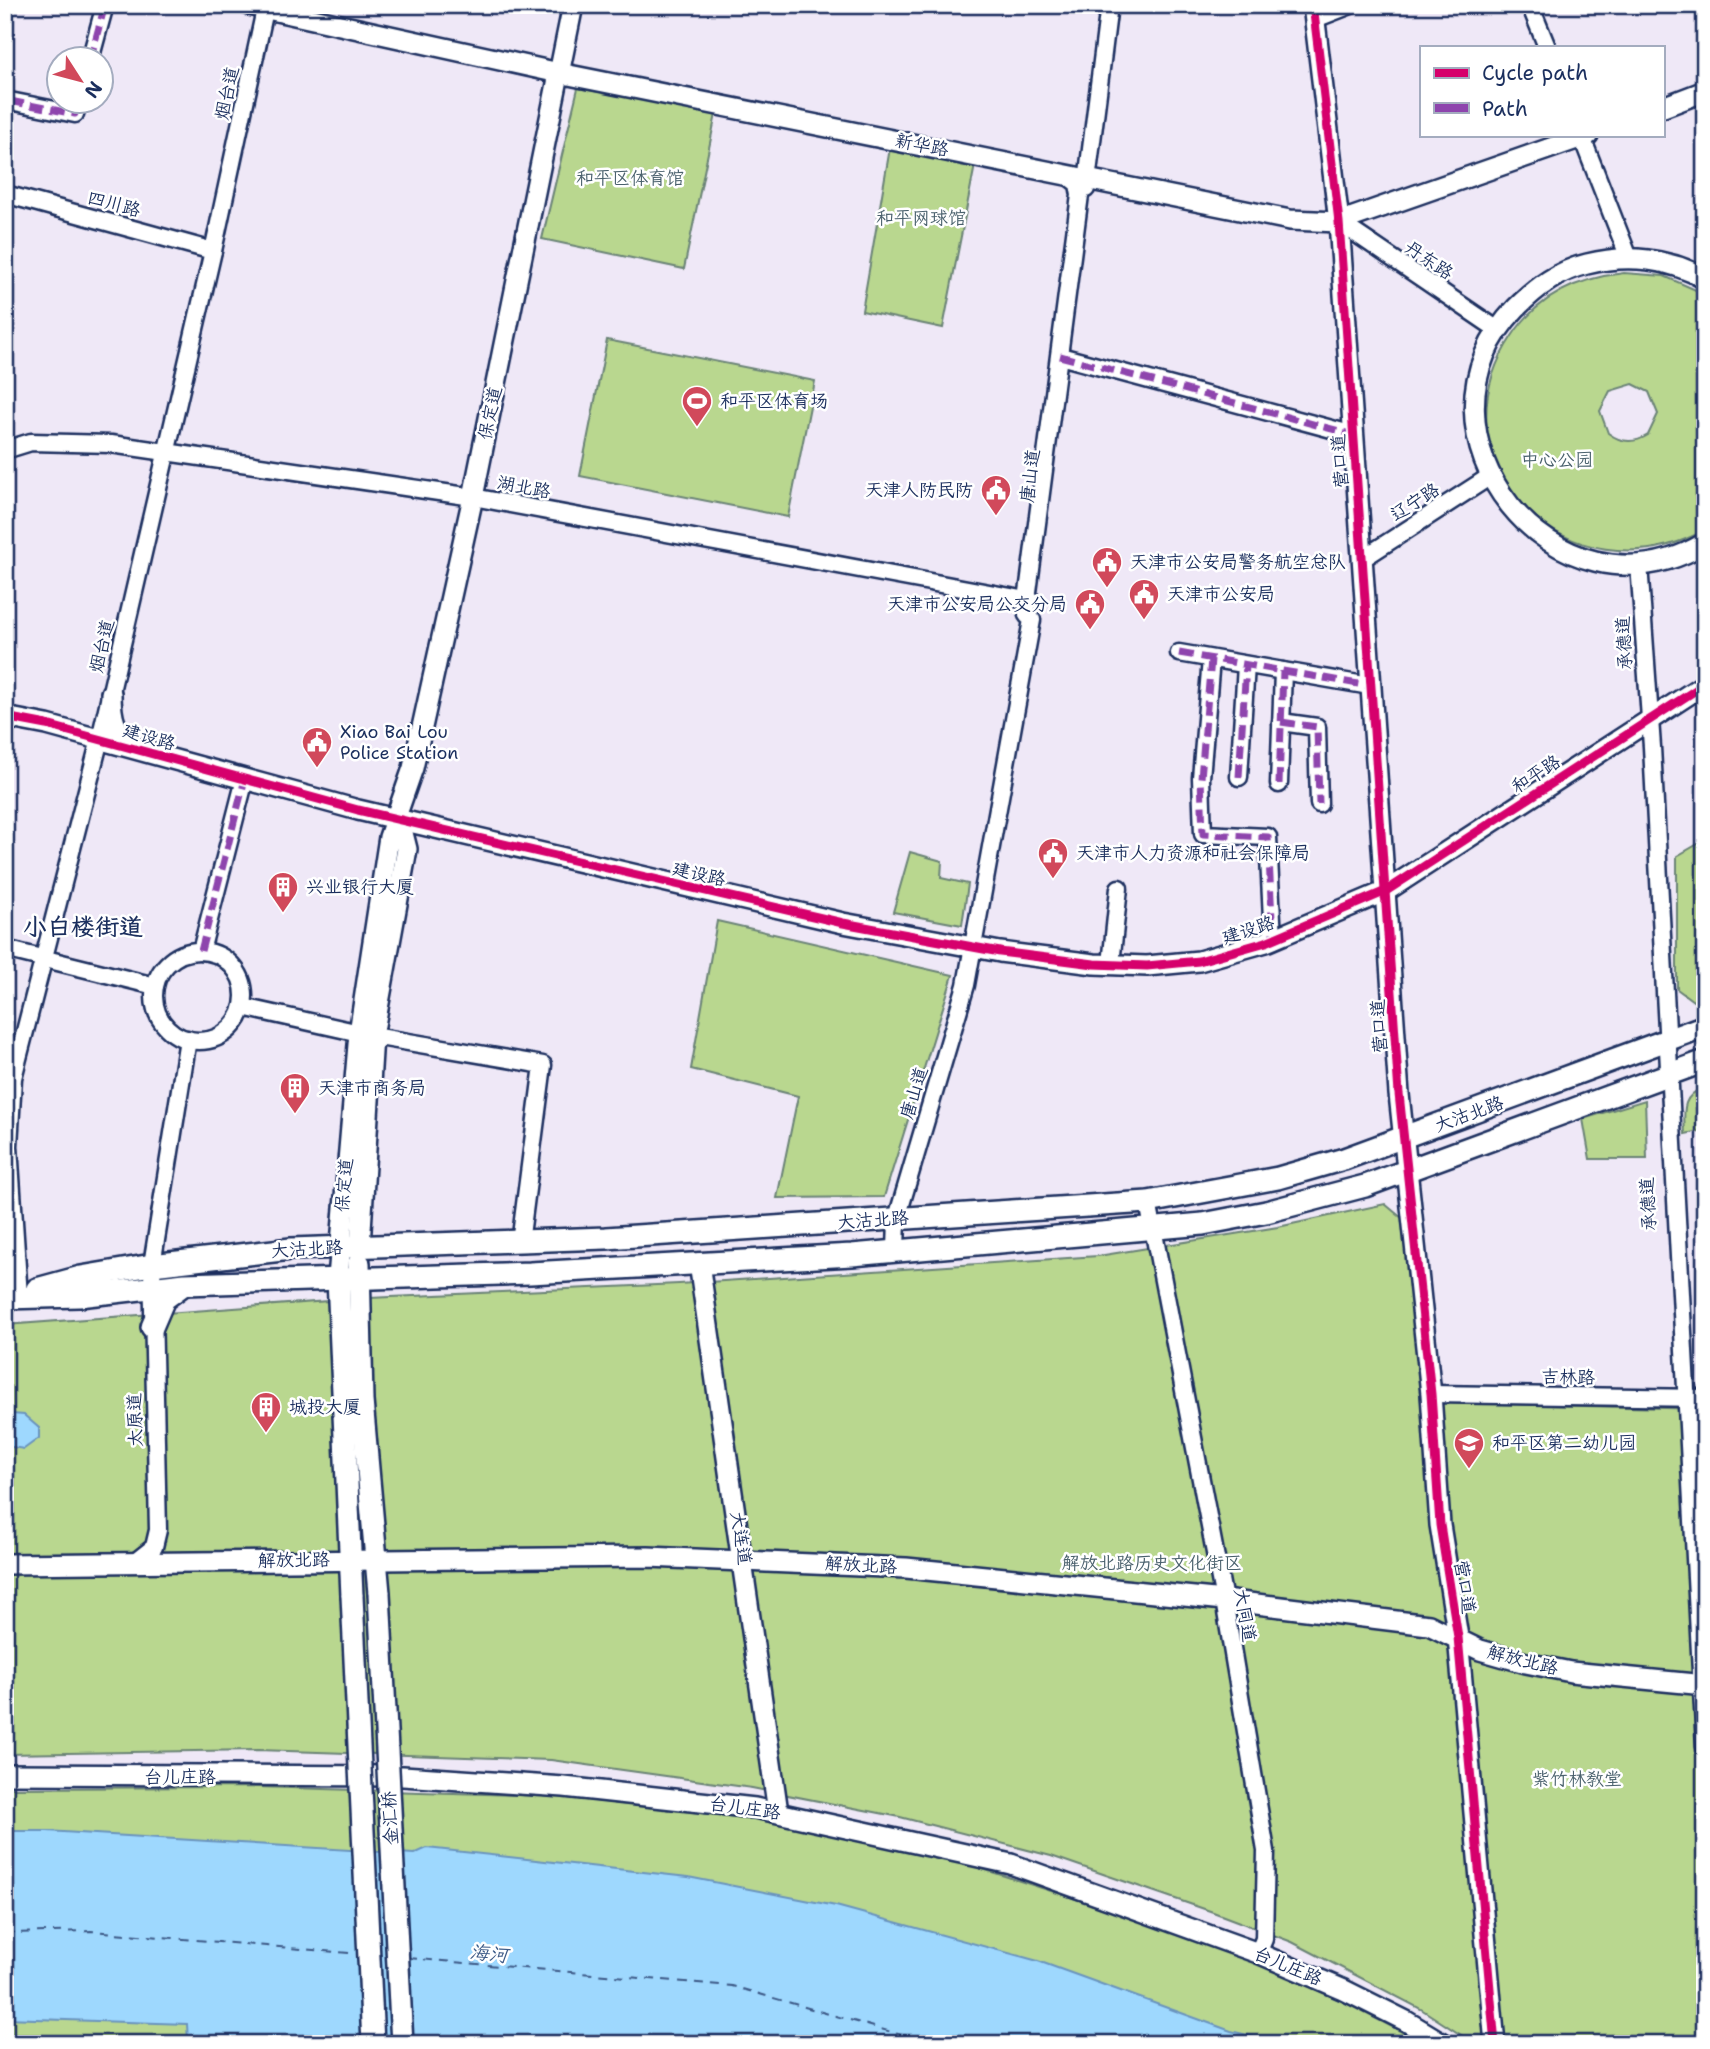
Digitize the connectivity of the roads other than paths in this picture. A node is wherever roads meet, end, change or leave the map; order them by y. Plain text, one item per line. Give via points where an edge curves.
1 (105, 5) edge
2 (573, 5) edge
3 (1109, 5) edge
4 (1351, 5) edge
5 (1530, 5) edge
6 (260, 6) edge
7 (1314, 12) edge
8 (94, 46) edge
9 (1547, 46) edge
10 (559, 73) junction
11 (1705, 91) edge
12 (10, 101) dead end
13 (1664, 107) edge
14 (46, 108) edge
15 (1581, 136) edge
16 (1584, 136) edge
17 (1063, 173) junction
18 (1088, 179) junction
19 (5, 194) edge
20 (1339, 222) junction
21 (213, 251) junction
22 (1629, 258) junction
23 (1705, 279) edge
24 (1498, 330) junction
25 (1062, 356) junction
26 (1354, 435) junction
27 (5, 450) edge
28 (166, 452) junction
29 (1489, 477) junction
30 (472, 497) junction
31 (1705, 543) edge
32 (1362, 559) junction
33 (1639, 564) junction
34 (1030, 601) junction
35 (1179, 653) dead end
36 (1211, 659) junction
37 (1246, 665) junction
38 (1283, 671) junction
39 (1705, 684) edge
40 (1370, 686) junction
41 (111, 693) junction
42 (5, 717) edge
43 (1648, 720) junction
44 (1281, 722) junction
45 (100, 740) junction
46 (148, 754) junction
47 (1239, 778) dead end
48 (245, 779) junction
49 (1279, 784) dead end
50 (1319, 804) dead end
51 (395, 819) junction
52 (1119, 888) dead end
53 (1386, 891) junction
54 (1273, 940) junction
55 (974, 946) junction
56 (5, 949) edge
57 (201, 951) junction
58 (42, 959) junction
59 (1111, 964) junction
60 (155, 986) junction
61 (243, 1007) junction
62 (1705, 1026) edge
63 (366, 1035) junction
64 (188, 1040) junction
65 (1662, 1042) junction
66 (1705, 1061) edge
67 (1664, 1076) junction
68 (9, 1078) edge
69 (1404, 1138) junction
70 (1409, 1170) junction
71 (1148, 1202) junction
72 (8, 1213) edge
73 (897, 1218) junction
74 (1154, 1229) junction
75 (520, 1243) junction
76 (360, 1246) junction
77 (407, 1246) junction
78 (896, 1251) junction
79 (699, 1263) junction
80 (152, 1265) junction
81 (347, 1273) junction
82 (398, 1276) junction
83 (185, 1284) junction
84 (152, 1287) junction
85 (12, 1298) edge
86 (349, 1325) junction
87 (152, 1326) junction
88 (1431, 1394) junction
89 (1682, 1397) junction
90 (1705, 1398) edge
91 (313, 1559) junction
92 (349, 1559) junction
93 (375, 1559) junction
94 (744, 1560) junction
95 (135, 1562) junction
96 (5, 1563) edge
97 (352, 1596) junction
98 (1224, 1600) junction
99 (1458, 1637) junction
100 (1703, 1685) edge
101 (1705, 1747) edge
102 (5, 1774) edge
103 (778, 1812) junction
104 (1258, 1953) junction
105 (1494, 2041) edge
106 (373, 2044) edge
107 (402, 2044) edge
108 (1444, 2044) edge

1 - 8 street
2 - 10 street, 保定道
3 - 18 street, 唐山道
4 - 7 street
5 - 9 street
6 - 10 street, 新华路
6 - 21 street, 烟台道
7 - 20 street, 营口道
10 - 17 street, 新华路
10 - 30 street, 保定道
11 - 13 street
12 - 14 street
15 - 20 street, 新华路
16 - 22 street
17 - 18 street, 新华路
17 - 25 street, 唐山道 via 1080,190
18 - 20 street, 新华路 via 1290,220
18 - 25 street, 唐山道
19 - 21 street, 四川路
20 - 24 street, 丹东路
20 - 26 street, 营口道
21 - 28 street, 烟台道
22 - 23 street
22 - 24 street via 1562,272 1534,290
24 - 29 street via 1485,359 1476,402 1479,444
25 - 26 street
25 - 34 street, 唐山道
26 - 32 street, 营口道
27 - 28 street, 湖北路 via 31,442 111,444
28 - 30 street, 湖北路
28 - 41 street, 烟台道
29 - 32 street, 辽宁路
29 - 33 street via 1518,515 1552,542 1591,560
30 - 34 street, 湖北路
30 - 51 street, 保定道 via 413,768
31 - 33 street via 1673,557
32 - 40 street, 营口道
33 - 43 street, 承德道
34 - 55 street, 唐山道 via 1034,619
35 - 36 street
36 - 37 street
36 - 54 street via 1200,778 1203,834 1268,837
37 - 38 street
37 - 47 street
38 - 40 street
38 - 44 street
39 - 43 street, 和平路
40 - 53 street, 营口道
41 - 45 street, 烟台道
41 - 46 street via 117,730
42 - 45 street, 建设路
43 - 53 street, 和平路
43 - 65 street, 承德道 via 1653,747
44 - 49 street
44 - 50 street via 1317,727
45 - 46 street, 建设路
45 - 58 street, 烟台道
46 - 48 street, 建设路
48 - 51 street, 建设路
48 - 57 street
51 - 55 street, 建设路 via 817,917
51 - 63 street, 保定道 via 405,840 406,860
52 - 59 street
53 - 54 street, 建设路
53 - 69 street, 营口道
54 - 59 street, 建设路 via 1199,961
55 - 59 street, 建设路
55 - 73 street, 唐山道
56 - 58 street
57 - 60 street via 176,957 164,966
57 - 61 street via 220,955 232,964 244,992
58 - 60 street
58 - 68 street, 烟台道
60 - 64 street via 155,1009 162,1022
61 - 63 street
61 - 64 street via 227,1031 214,1038
62 - 65 main road, 大沽北路
63 - 75 street via 543,1065
63 - 76 street, 保定道
63 - 81 street, 保定道
64 - 80 street, 太原道
65 - 67 street, 承德道
65 - 69 main road, 大沽北路
66 - 67 main road, 大沽北路
67 - 70 main road, 大沽北路
67 - 89 street, 承德道
68 - 72 street, 烟台道
69 - 70 street, 营口道
69 - 71 main road, 大沽北路 via 1278,1178
70 - 74 main road, 大沽北路 via 1266,1212
70 - 88 street, 营口道
71 - 73 main road, 大沽北路
71 - 74 street, 大同道
72 - 85 street, 烟台道
73 - 75 main road, 大沽北路
73 - 78 street, 唐山道
74 - 78 main road, 大沽北路
74 - 98 street, 大同道
75 - 77 main road, 大沽北路
76 - 77 main road, 大沽北路
76 - 81 main road, 保定道
77 - 81 main road
78 - 79 main road, 大沽北路
79 - 82 main road, 大沽北路
79 - 94 street, 大连道
80 - 81 main road, 大沽北路 via 291,1249
80 - 84 street, 太原道
80 - 85 main road, 大沽北路 via 80,1277
81 - 82 main road, 大沽北路
81 - 83 main road, 大沽北路
81 - 86 main road
82 - 86 main road via 372,1292
83 - 84 main road, 大沽北路
83 - 87 main road via 164,1299
84 - 85 main road, 大沽北路
84 - 87 street, 太原道
86 - 92 main road
86 - 93 main road
87 - 95 street, 太原道 via 158,1530 154,1547
88 - 89 street, 吉林路
88 - 99 street, 营口道 via 1440,1525
89 - 90 street, 吉林路
89 - 100 street, 承德道
91 - 92 street, 解放北路
91 - 95 street, 解放北路
91 - 97 street via 336,1570
92 - 93 street, 解放北路
92 - 97 main road
93 - 94 street, 解放北路
93 - 107 main road, 金汇桥, bridge
94 - 98 street, 解放北路 via 906,1568
94 - 103 street, 大连道
95 - 96 street, 解放北路
97 - 106 main road, 金汇桥, bridge
98 - 99 street, 解放北路 via 1429,1625
98 - 104 street, 大同道 via 1266,1851 1264,1939
99 - 100 street, 解放北路 via 1480,1650 1570,1672
99 - 105 street, 营口道
100 - 101 street, 承德道
102 - 103 street, 台儿庄路 via 403,1776 564,1787
103 - 104 street, 台儿庄路 via 1011,1864
104 - 108 street, 台儿庄路 via 1344,1990

